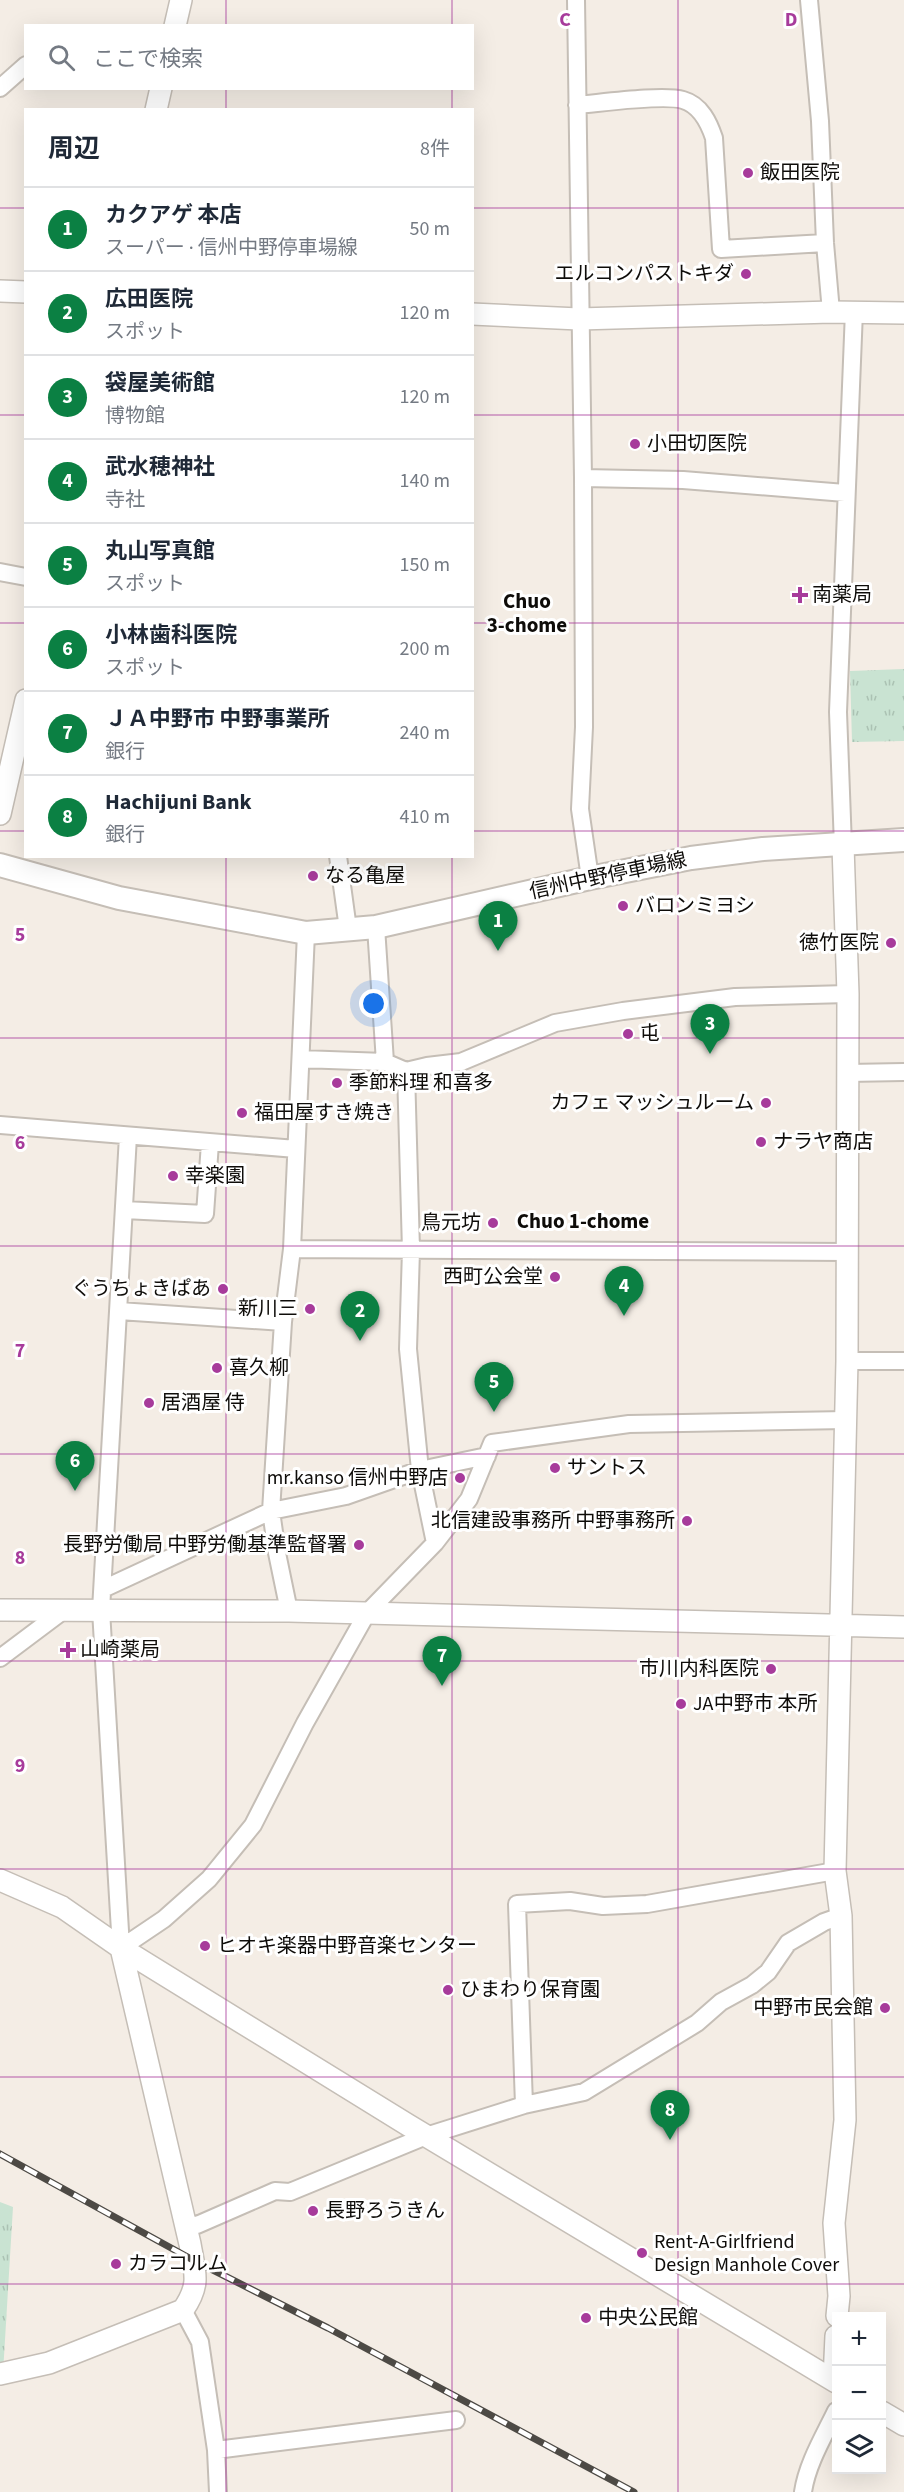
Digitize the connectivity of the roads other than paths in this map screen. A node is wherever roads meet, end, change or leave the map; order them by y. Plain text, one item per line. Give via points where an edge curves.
1 (181, 0) edge
2 (576, 0) edge
3 (809, 0) edge
4 (176, 24) edge
5 (24, 67) edge
6 (0, 88) edge
7 (161, 90) edge
8 (577, 105) junction
9 (156, 108) edge
10 (825, 243) junction
11 (0, 291) edge
12 (24, 292) edge
13 (854, 311) junction
14 (831, 312) junction
15 (904, 313) edge
16 (474, 314) edge
17 (579, 319) junction
18 (583, 478) junction
19 (845, 493) junction
20 (0, 572) edge
21 (24, 578) edge
22 (24, 716) edge
23 (21, 740) edge
24 (0, 814) edge
25 (904, 840) edge
26 (843, 846) junction
27 (338, 858) edge
28 (0, 865) edge
29 (590, 878) junction
30 (376, 927) junction
31 (348, 929) junction
32 (306, 933) junction
33 (848, 994) junction
34 (301, 1059) junction
35 (385, 1062) junction
36 (406, 1071) junction
37 (904, 1072) edge
38 (847, 1073) junction
39 (0, 1125) edge
40 (129, 1136) junction
41 (210, 1143) junction
42 (296, 1149) junction
43 (124, 1210) junction
44 (292, 1249) junction
45 (411, 1250) junction
46 (848, 1252) junction
47 (119, 1311) junction
48 (283, 1322) junction
49 (847, 1361) junction
50 (904, 1361) edge
51 (846, 1420) junction
52 (487, 1456) junction
53 (420, 1470) junction
54 (272, 1511) junction
55 (435, 1544) junction
56 (103, 1589) junction
57 (0, 1610) edge
58 (64, 1610) junction
59 (101, 1610) junction
60 (289, 1611) junction
61 (367, 1613) junction
62 (839, 1625) junction
63 (904, 1627) edge
64 (0, 1658) edge
65 (835, 1871) junction
66 (0, 1881) edge
67 (841, 1916) junction
68 (121, 1948) junction
69 (524, 2105) junction
70 (426, 2136) junction
71 (186, 2224) junction
72 (183, 2310) junction
73 (837, 2312) edge
74 (0, 2374) edge
75 (832, 2379) edge
76 (886, 2414) edge
77 (456, 2420) dead end
78 (832, 2420) edge
79 (904, 2425) edge
80 (216, 2450) junction
81 (218, 2492) edge
82 (803, 2492) edge

1 - 4 street
2 - 8 street
3 - 10 street via 820,121
5 - 6 street
7 - 9 street
8 - 10 street via 684,100 698,108 714,138 721,249
8 - 17 street
10 - 14 street
11 - 12 street
13 - 14 street
13 - 15 street
13 - 19 street
14 - 17 street
16 - 17 street
17 - 18 street
18 - 19 street via 683,480
18 - 29 street via 584,727 580,809
19 - 26 street via 838,712
20 - 21 street
22 - 23 street
23 - 24 street
25 - 26 main road, 信州中野停車場線
26 - 29 main road, 信州中野停車場線 via 763,849
26 - 33 street
27 - 31 street
28 - 32 main road, 信州中野停車場線 via 119,898
29 - 30 main road, 信州中野停車場線
30 - 31 main road, 信州中野停車場線
30 - 35 street
31 - 32 main road, 信州中野停車場線
32 - 34 street
33 - 36 street via 735,997 611,1012 555,1023 461,1062
33 - 38 street
34 - 35 street
34 - 42 street
35 - 36 street
36 - 45 street
37 - 38 street
38 - 46 street
39 - 40 street
40 - 41 street
40 - 43 street
41 - 42 street
41 - 43 street via 205,1214
42 - 44 street
43 - 47 street
44 - 45 street
44 - 48 street
45 - 46 street
45 - 53 street via 408,1349
46 - 49 street
47 - 48 street
47 - 56 street
48 - 54 street
49 - 50 street
49 - 51 street
51 - 52 street via 629,1424 492,1443
51 - 62 street
52 - 53 street
52 - 55 street via 469,1499
53 - 54 street via 346,1496
53 - 55 street
54 - 56 street
54 - 60 street
55 - 61 street
56 - 59 street
57 - 58 street
58 - 59 street
58 - 64 street
59 - 60 street
59 - 68 street
60 - 61 street
61 - 62 street
61 - 68 street via 253,1825 208,1879 164,1919
62 - 63 street
62 - 65 street
65 - 67 street
65 - 69 street via 647,1904 517,1904
66 - 68 street via 62,1907
67 - 69 street via 788,1942 768,1972 752,1985 612,2077 584,2092
67 - 73 street via 845,2120 834,2223
68 - 70 street
68 - 71 street
69 - 70 street
70 - 71 street via 290,2192 275,2191 197,2225
70 - 75 street
71 - 72 street via 197,2278 192,2298
72 - 74 street via 49,2363
72 - 80 street via 200,2342
76 - 79 street
77 - 80 street
78 - 82 street
80 - 81 street

